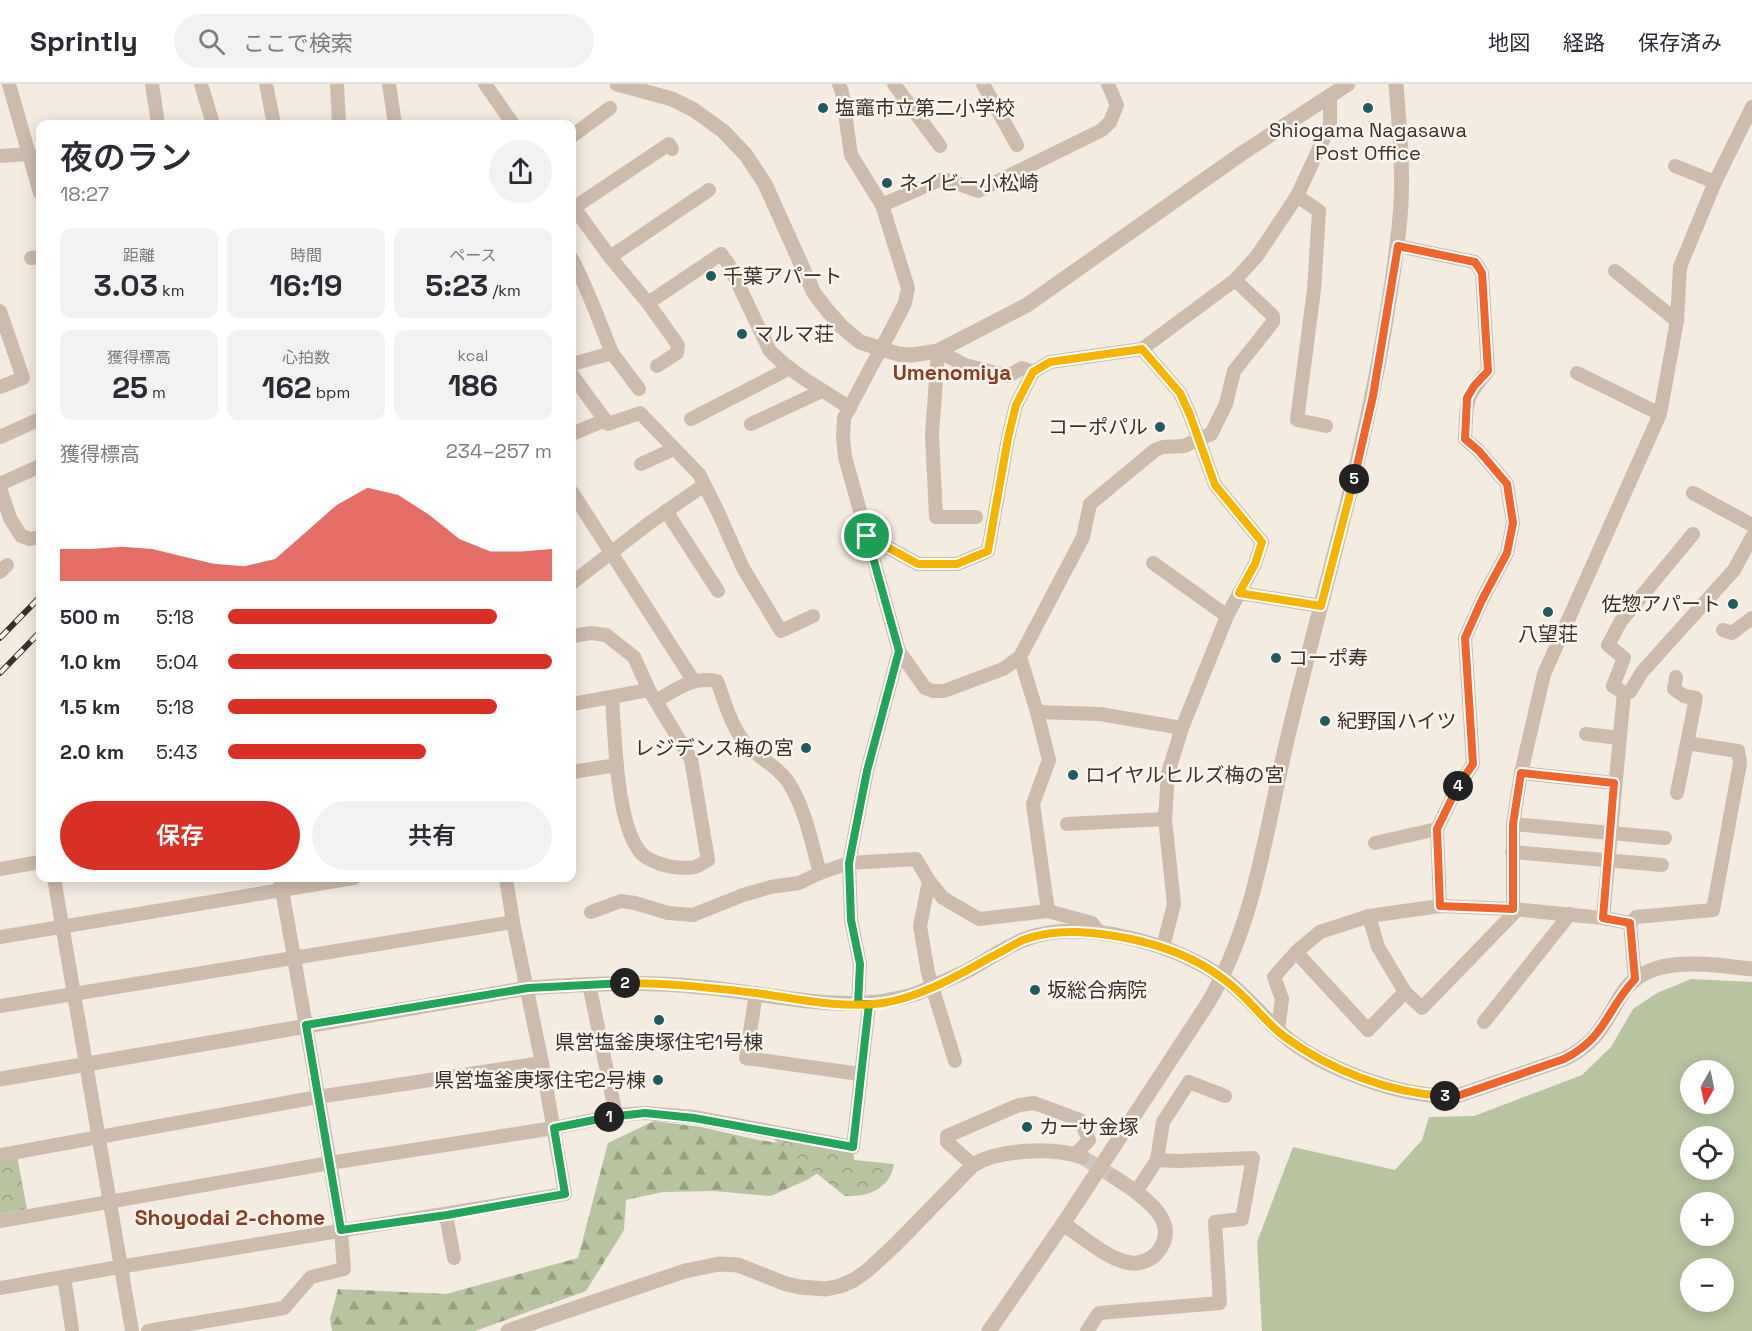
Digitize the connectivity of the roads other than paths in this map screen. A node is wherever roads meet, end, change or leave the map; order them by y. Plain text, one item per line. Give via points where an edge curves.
1 (9, 84) edge
2 (152, 84) edge
3 (201, 84) edge
4 (266, 84) edge
5 (337, 84) edge
6 (389, 84) edge
7 (485, 84) edge
8 (617, 84) edge
9 (839, 84) edge
10 (894, 84) edge
11 (983, 84) edge
12 (1108, 84) edge
13 (1348, 84) edge
14 (1396, 84) edge
15 (1329, 95) junction
16 (1752, 106) edge
17 (610, 108) dead end
18 (157, 120) edge
19 (212, 120) edge
20 (273, 120) edge
21 (339, 120) edge
22 (394, 120) edge
23 (510, 120) edge
24 (576, 133) edge
25 (1017, 145) dead end
26 (940, 146) dead end
27 (672, 149) dead end
28 (30, 154) junction
29 (0, 156) edge
30 (1675, 166) dead end
31 (36, 177) edge
32 (1715, 182) junction
33 (709, 190) dead end
34 (1297, 196) junction
35 (576, 204) edge
36 (882, 205) junction
37 (576, 212) edge
38 (1398, 246) junction
39 (610, 257) junction
40 (576, 266) edge
41 (1615, 271) dead end
42 (1235, 280) junction
43 (648, 303) junction
44 (0, 310) edge
45 (1677, 321) junction
46 (1142, 349) junction
47 (939, 351) junction
48 (612, 353) junction
49 (576, 363) edge
50 (657, 366) dead end
51 (790, 368) junction
52 (1033, 372) junction
53 (1577, 374) dead end
54 (576, 380) edge
55 (0, 387) edge
56 (639, 389) dead end
57 (822, 391) junction
58 (850, 408) junction
59 (1660, 414) junction
60 (691, 419) dead end
61 (605, 420) junction
62 (36, 421) edge
63 (751, 424) dead end
64 (1326, 426) dead end
65 (576, 432) edge
66 (0, 437) edge
67 (674, 449) junction
68 (641, 464) dead end
69 (36, 468) edge
70 (705, 484) junction
71 (0, 486) edge
72 (1693, 494) dead end
73 (576, 498) edge
74 (666, 511) junction
75 (976, 518) dead end
76 (1752, 525) edge
77 (1693, 534) dead end
78 (867, 536) junction
79 (1752, 537) edge
80 (36, 538) edge
81 (612, 552) junction
82 (1153, 563) dead end
83 (576, 580) edge
84 (718, 591) dead end
85 (1239, 593) junction
86 (1321, 606) junction
87 (813, 616) dead end
88 (1227, 616) junction
89 (1752, 618) edge
90 (1723, 630) dead end
91 (576, 635) edge
92 (899, 651) junction
93 (1020, 657) junction
94 (1676, 677) dead end
95 (693, 680) junction
96 (1624, 693) junction
97 (652, 695) junction
98 (612, 698) junction
99 (576, 703) edge
100 (1037, 712) junction
101 (1182, 728) junction
102 (1586, 734) dead end
103 (1619, 738) junction
104 (1687, 743) junction
105 (617, 765) junction
106 (576, 771) edge
107 (1521, 773) junction
108 (1614, 783) junction
109 (1677, 793) dead end
110 (1165, 819) junction
111 (1067, 824) dead end
112 (1513, 824) junction
113 (1437, 829) junction
114 (1611, 832) junction
115 (1665, 838) dead end
116 (1375, 843) dead end
117 (1512, 852) junction
118 (1608, 861) junction
119 (36, 863) edge
120 (849, 863) junction
121 (1662, 865) dead end
122 (0, 869) edge
123 (820, 873) junction
124 (929, 881) junction
125 (55, 882) edge
126 (305, 882) edge
127 (507, 882) edge
128 (281, 884) edge
129 (1440, 906) junction
130 (1515, 909) junction
131 (1048, 911) junction
132 (591, 912) dead end
133 (1570, 914) junction
134 (1369, 916) junction
135 (1603, 918) junction
136 (513, 922) junction
137 (1630, 923) junction
138 (62, 927) junction
139 (1100, 933) junction
140 (0, 937) edge
141 (1163, 947) junction
142 (1296, 952) junction
143 (295, 959) junction
144 (1752, 969) edge
145 (1223, 978) junction
146 (1635, 979) junction
147 (589, 984) junction
148 (528, 988) junction
149 (1405, 992) junction
150 (73, 993) junction
151 (756, 993) junction
152 (863, 1004) junction
153 (0, 1006) edge
154 (1484, 1022) dead end
155 (306, 1025) junction
156 (1278, 1030) junction
157 (955, 1061) dead end
158 (85, 1064) junction
159 (542, 1064) junction
160 (860, 1074) junction
161 (0, 1079) edge
162 (1225, 1095) dead end
163 (318, 1097) junction
164 (616, 1115) junction
165 (554, 1128) junction
166 (98, 1136) junction
167 (0, 1155) edge
168 (1079, 1156) joint
169 (1157, 1160) junction
170 (330, 1163) junction
171 (973, 1165) junction
172 (1114, 1177) tunnel mouth
173 (1136, 1192) junction
174 (110, 1201) junction
175 (447, 1215) junction
176 (0, 1221) edge
177 (1063, 1224) junction
178 (341, 1230) junction
179 (454, 1258) dead end
180 (120, 1267) junction
181 (64, 1277) junction
182 (0, 1288) edge
183 (528, 1328) edge
184 (72, 1329) dead end
185 (132, 1331) edge
186 (148, 1331) edge
187 (508, 1331) edge
188 (989, 1331) edge
189 (1087, 1331) edge

1 - 28 street
2 - 18 street
3 - 19 street
4 - 20 street
5 - 21 street
6 - 22 street
7 - 23 street
8 - 47 street via 663,96 694,110 723,131 746,155 765,184 814,293 860,342 897,354
9 - 36 street via 851,155
10 - 26 street
11 - 25 street
12 - 36 street via 1117,105 1102,130 978,191 939,180
13 - 15 street
14 - 38 street via 1402,168
15 - 34 street via 1330,125
15 - 47 street via 1027,305
16 - 32 street
17 - 24 street
27 - 35 street via 669,144
28 - 29 street
28 - 31 street
30 - 32 street
32 - 45 street via 1680,267
33 - 39 street
34 - 42 street via 1257,256
34 - 64 street via 1319,211 1314,290 1297,420
36 - 58 street, bridge via 908,288 905,303
37 - 39 street
38 - 86 street via 1373,396
38 - 113 street via 1475,262 1482,273 1488,371 1467,398 1465,439 1507,484 1513,523 1507,553 1465,638 1473,764
39 - 43 street
40 - 48 street
41 - 45 street
42 - 46 street
42 - 93 street, bridge via 1273,316 1273,322 1234,371 1226,404 1211,434 1184,446 1155,450 1090,504 1083,537
43 - 50 street via 678,345 677,353
43 - 51 street via 721,254 770,351
44 - 55 street via 23,378
45 - 59 street
46 - 52 street via 1050,362
46 - 85 street via 1180,393 1215,485 1262,542
47 - 52 street via 965,365 1008,376 1022,368
47 - 75 street via 932,435 936,517
48 - 49 street
48 - 56 street
51 - 57 street
51 - 60 street
52 - 78 street via 1010,427 988,551 957,564 918,564
53 - 59 street
54 - 61 street
57 - 58 street
57 - 63 street
58 - 78 street via 844,418 845,457
59 - 107 street via 1544,674
61 - 65 street
61 - 67 street via 608,424 640,413
62 - 66 street
67 - 68 street
67 - 70 street
69 - 71 street
70 - 74 street
70 - 87 street via 743,568 781,631
71 - 80 street via 10,518 21,536
72 - 76 street
73 - 81 street
74 - 81 street
74 - 84 street
77 - 96 street via 1621,621 1608,645 1624,658 1613,686
78 - 92 street
79 - 96 street via 1734,570 1642,672 1630,692
81 - 83 street
81 - 95 street
82 - 88 street
85 - 86 street
85 - 88 street
86 - 145 street via 1249,907
88 - 101 street
89 - 90 street via 1732,633
91 - 97 street via 606,635 634,657
92 - 93 street via 926,688 933,691 944,691 1003,669
92 - 120 street via 867,771
93 - 100 street
94 - 104 street via 1674,689 1696,698
95 - 97 street
95 - 123 street via 717,681 739,735 790,784 801,807
96 - 103 street
97 - 98 street
97 - 105 street via 691,759 708,860 695,869 668,866 644,855 625,819
98 - 99 street
98 - 105 street
100 - 101 street via 1100,714
100 - 131 street via 1049,760 1033,804
101 - 110 street via 1168,773
102 - 103 street
103 - 108 street
104 - 109 street
104 - 137 street via 1737,751 1740,763 1713,910 1636,917
105 - 106 street
107 - 108 street
107 - 112 street
108 - 114 street
110 - 111 street
110 - 141 street via 1174,904
112 - 114 street
112 - 117 street
113 - 116 street
113 - 129 street
114 - 115 street
114 - 118 street
117 - 118 street
117 - 130 street
118 - 121 street
118 - 135 street
119 - 122 street
120 - 123 street
120 - 124 street via 916,859
120 - 152 street via 851,920
123 - 132 street via 798,883 743,895 693,915 621,901
124 - 131 street via 943,898 978,919
124 - 157 street via 920,926 928,973
125 - 138 street
126 - 128 street
127 - 136 street
128 - 138 street
128 - 143 street
129 - 130 street
129 - 134 street
130 - 133 street
130 - 149 street via 1422,1008
131 - 139 street via 1092,923
133 - 135 street
133 - 154 street
134 - 142 street via 1320,932
134 - 149 street via 1378,947
135 - 137 street
136 - 143 street
136 - 148 street
137 - 146 street
138 - 140 street
138 - 150 street
139 - 141 street
139 - 152 street, bridge via 1046,934 1023,940 918,993
141 - 145 street
142 - 149 street via 1368,1030
142 - 156 street via 1274,977 1282,999
143 - 150 street
143 - 155 street
144 - 146 street via 1691,963 1655,969
145 - 156 street
145 - 177 street
146 - 156 street via 1623,991 1599,1033 1577,1052 1460,1095 1425,1095 1363,1078 1326,1063
147 - 148 street
147 - 151 street via 656,983
147 - 164 street
148 - 155 street
148 - 159 street
150 - 153 street
150 - 158 street
151 - 152 street
151 - 160 street via 746,1058
152 - 160 street
155 - 158 street
155 - 163 street
158 - 161 street
158 - 166 street
159 - 163 street
159 - 165 street
160 - 164 street via 853,1147 694,1118 645,1113
162 - 169 street via 1189,1082 1163,1122
163 - 166 street
163 - 170 street
164 - 165 street
165 - 170 street
165 - 175 street via 565,1194
166 - 167 street
166 - 174 street
168 - 171 street via 1011,1153
168 - 171 street via 1089,1140 1080,1120 1034,1103 1019,1105 946,1136 947,1142
169 - 173 street
169 - 189 street via 1253,1158 1242,1219 1215,1222 1220,1303 1099,1313
170 - 174 street
170 - 178 street
171 - 183 street via 897,1244 868,1270 840,1286 800,1287 738,1265 719,1264 685,1271
172 - 173 street
173 - 177 street via 1160,1214 1165,1226 1158,1252 1140,1263 1114,1258
174 - 176 street
174 - 180 street
175 - 178 street
175 - 179 street
177 - 188 street
178 - 180 street
178 - 186 street via 344,1269 311,1277 284,1308
180 - 181 street
180 - 185 street
181 - 182 street
181 - 184 street
183 - 187 street

